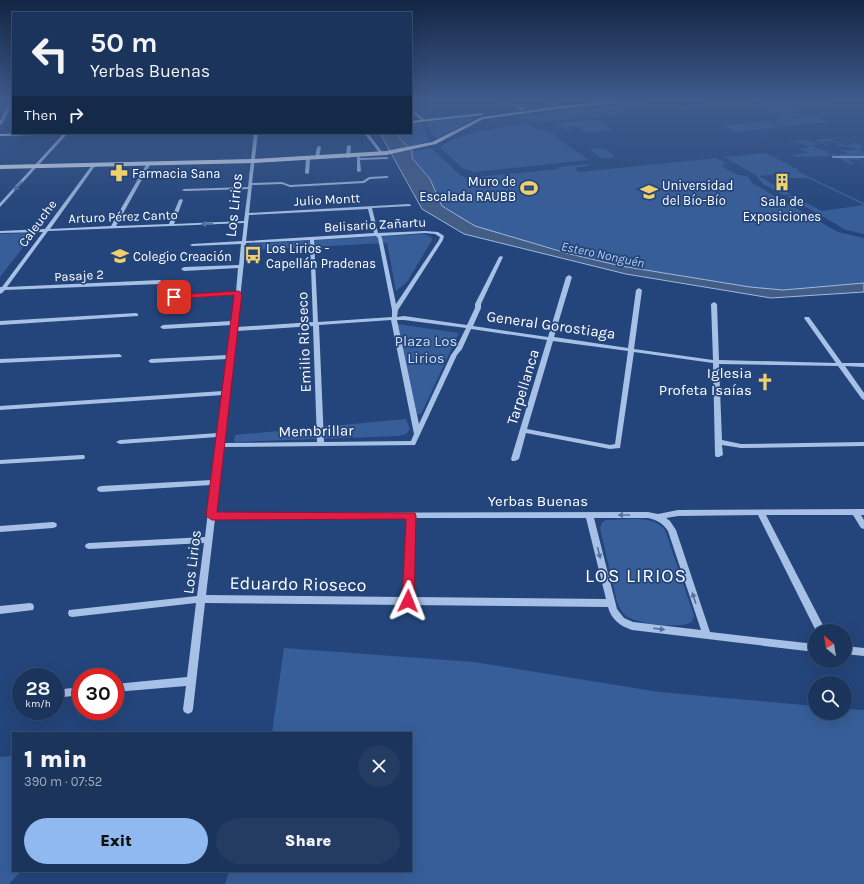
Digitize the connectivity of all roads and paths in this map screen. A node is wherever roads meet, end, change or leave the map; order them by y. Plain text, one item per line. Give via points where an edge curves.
1 (58, 141) edge
2 (255, 141) edge
3 (373, 141) edge
4 (437, 141) edge
5 (349, 146) dead end
6 (319, 147) dead end
7 (385, 155) junction
8 (348, 157) junction
9 (317, 158) junction
10 (359, 158) junction
11 (308, 159) junction
12 (253, 161) junction
13 (148, 165) junction
14 (36, 166) junction
15 (93, 166) junction
16 (0, 168) edge
17 (359, 171) dead end
18 (306, 173) dead end
19 (387, 177) dead end
20 (250, 186) junction
21 (184, 190) dead end
22 (181, 200) dead end
23 (409, 205) dead end
24 (0, 206) edge
25 (370, 207) junction
26 (247, 214) junction
27 (246, 222) junction
28 (171, 225) junction
29 (113, 227) junction
30 (46, 230) junction
31 (0, 232) edge
32 (377, 235) junction
33 (312, 238) junction
34 (244, 242) junction
35 (192, 245) dead end
36 (501, 258) dead end
37 (241, 266) junction
38 (184, 269) dead end
39 (569, 276) dead end
40 (160, 282) dead end
41 (639, 290) dead end
42 (1, 291) edge
43 (238, 293) junction
44 (174, 297) dead end
45 (714, 304) dead end
46 (395, 310) junction
47 (136, 315) dead end
48 (395, 318) junction
49 (807, 318) dead end
50 (0, 323) edge
51 (317, 323) junction
52 (235, 326) junction
53 (163, 327) dead end
54 (470, 327) junction
55 (551, 338) junction
56 (632, 350) junction
57 (119, 356) dead end
58 (231, 357) junction
59 (0, 361) edge
60 (151, 361) dead end
61 (716, 362) junction
62 (840, 365) junction
63 (864, 365) edge
64 (227, 393) junction
65 (864, 398) edge
66 (0, 408) edge
67 (523, 430) junction
68 (417, 433) junction
69 (222, 435) junction
70 (120, 442) dead end
71 (719, 442) junction
72 (321, 444) junction
73 (864, 444) edge
74 (220, 445) junction
75 (719, 455) dead end
76 (80, 456) dead end
77 (515, 459) dead end
78 (0, 462) edge
79 (216, 482) junction
80 (102, 489) dead end
81 (855, 512) junction
82 (864, 512) edge
83 (761, 513) junction
84 (589, 515) junction
85 (212, 516) junction
86 (411, 516) junction
87 (658, 517) junction
88 (53, 525) dead end
89 (864, 526) edge
90 (0, 529) edge
91 (209, 540) junction
92 (89, 546) dead end
93 (202, 599) junction
94 (408, 601) junction
95 (611, 603) junction
96 (30, 607) dead end
97 (0, 610) edge
98 (72, 613) dead end
99 (817, 624) edge
100 (707, 635) junction
101 (808, 647) edge
102 (852, 651) edge
103 (864, 652) edge
104 (192, 681) junction
105 (124, 687) edge
106 (188, 709) dead end

1 - 14 street
2 - 12 street, Los Lirios
3 - 7 street
4 - 7 main road
5 - 8 street
6 - 9 street
7 - 10 main road
8 - 9 main road
8 - 10 main road
9 - 11 main road
10 - 17 street
11 - 12 main road
11 - 18 street
12 - 13 main road
12 - 20 street, Los Lirios
13 - 15 main road
13 - 29 street
14 - 15 main road
14 - 16 main road
14 -> 24 street
15 - 30 street, Caleuche
19 - 20 street via 369,178 362,183 291,186 280,183
20 - 21 street
20 - 26 street, Los Lirios
22 - 28 street
23 - 25 street, Julio Montt
25 - 26 street, Julio Montt
25 - 32 street
26 - 27 street, Los Lirios
27 -> 28 street, Arturo Pérez Canto
27 - 34 street, Los Lirios
28 - 29 street, Arturo Pérez Canto
29 - 30 street, Arturo Pérez Canto
30 - 31 street, Arturo Pérez Canto
30 - 42 street, Caleuche
32 - 33 street, Belisario Zañartu
32 - 46 street via 380,238
32 - 46 street, Belisario Zañartu via 429,232 442,237
33 - 34 street, Belisario Zañartu
33 - 51 street, Emilio Rioseco
34 - 35 street, Belisario Zañartu
34 - 37 street, Los Lirios
36 - 54 street via 478,304
37 - 38 street
37 - 43 street, Los Lirios
39 - 55 street, Tarpellanca
40 - 42 street, Pasaje 2
41 - 56 street
43 - 44 street
43 - 52 street, Los Lirios
45 - 61 street
46 - 48 street
47 - 50 street
48 - 51 street, General Gorostiaga
48 - 54 street, General Gorostiaga
48 - 68 street
49 - 62 street
51 - 52 street, General Gorostiaga
51 - 72 street, Emilio Rioseco
52 - 53 street, General Gorostiaga
52 - 58 street, Los Lirios
54 - 55 street, General Gorostiaga
54 - 68 street
55 - 56 street, General Gorostiaga
55 - 67 street, Tarpellanca
56 - 61 street, General Gorostiaga
56 - 67 street via 619,444 616,447
57 - 59 street
58 - 60 street
58 - 64 street, Los Lirios
61 - 62 street, General Gorostiaga
61 - 71 street
62 - 63 street, General Gorostiaga
62 - 65 street
64 - 66 street
64 - 69 street, Los Lirios
67 - 77 street, Tarpellanca
68 - 72 street, Membrillar via 413,443
69 - 70 street
69 - 74 street, Los Lirios
71 - 73 street via 741,446
71 - 75 street
72 - 74 street, Membrillar
74 - 79 street, Los Lirios
76 - 78 street
79 - 80 street
79 - 85 street, Los Lirios
81 - 82 street, Yerbas Buenas
81 - 83 street, Yerbas Buenas
81 - 89 street
83 - 87 street, Yerbas Buenas via 678,513
83 - 99 street
84 - 86 street, Yerbas Buenas
87 -> 84 street, Yerbas Buenas
84 -> 95 street
85 - 86 street, Yerbas Buenas
85 - 91 street, Los Lirios
86 - 94 street
100 -> 87 street via 672,530
88 - 90 street
91 - 92 street
91 - 93 street, Los Lirios
93 - 94 street, Eduardo Rioseco
93 - 98 street, Eduardo Rioseco
93 - 104 street, Los Lirios
94 - 95 street, Eduardo Rioseco
95 -> 100 street via 614,614 632,626
96 - 97 street
100 - 101 street
102 - 103 street
104 - 105 street
104 - 106 street, Los Lirios

